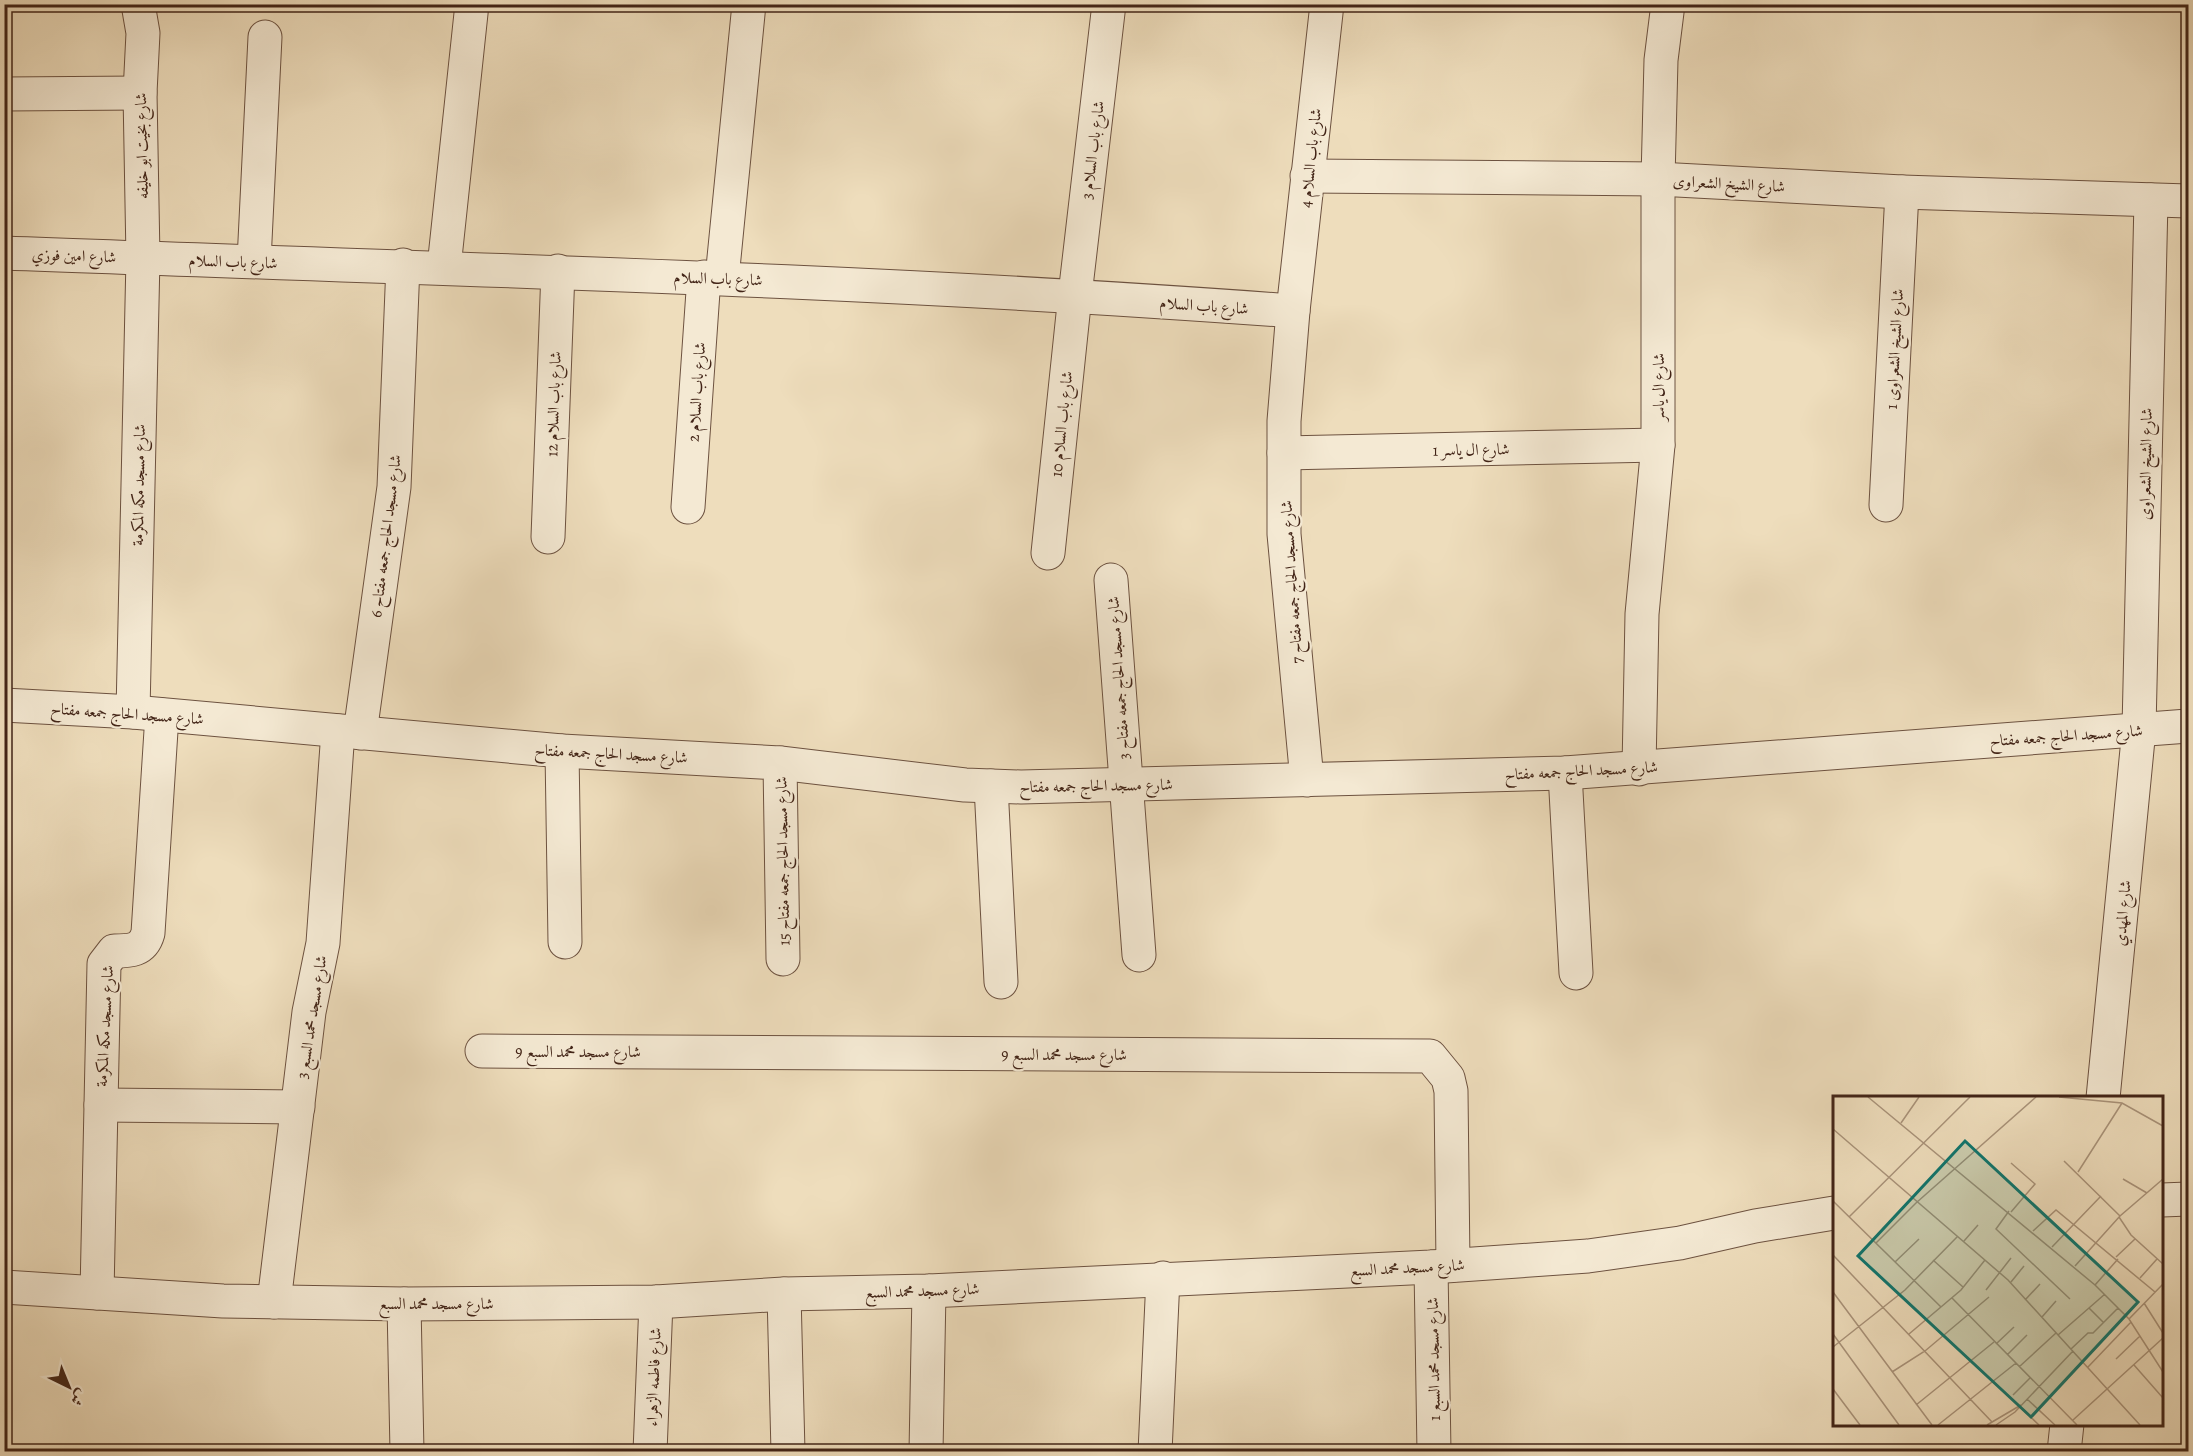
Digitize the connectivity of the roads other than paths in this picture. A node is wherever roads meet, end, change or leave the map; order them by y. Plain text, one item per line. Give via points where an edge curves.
1 (158, 4) edge
2 (472, 4) edge
3 (749, 4) edge
4 (1109, 4) edge
5 (1327, 4) edge
6 (1668, 4) edge
7 (141, 19) edge
8 (266, 37) dead end
9 (140, 93) junction
10 (4, 94) edge
11 (1308, 176) junction
12 (1658, 179) junction
13 (1902, 192) junction
14 (2151, 200) junction
15 (2188, 201) edge
16 (4, 253) edge
17 (143, 258) junction
18 (254, 261) junction
19 (403, 265) junction
20 (444, 267) junction
21 (558, 272) junction
22 (713, 278) junction
23 (1074, 295) junction
24 (1293, 312) junction
25 (1658, 445) junction
26 (1284, 453) junction
27 (1886, 505) dead end
28 (688, 507) dead end
29 (548, 537) dead end
30 (1048, 553) dead end
31 (1111, 580) dead end
32 (4, 705) edge
33 (148, 713) junction
34 (2188, 726) edge
35 (2139, 729) junction
36 (349, 732) junction
37 (562, 751) junction
38 (780, 763) junction
39 (1638, 769) junction
40 (1565, 772) junction
41 (1307, 780) junction
42 (1126, 785) junction
43 (991, 786) junction
44 (565, 942) dead end
45 (1140, 955) dead end
46 (783, 959) dead end
47 (1576, 973) dead end
48 (1001, 982) dead end
49 (482, 1051) dead end
50 (2103, 1096) edge
51 (101, 1105) junction
52 (298, 1107) junction
53 (2188, 1199) edge
54 (2163, 1200) edge
55 (1833, 1213) edge
56 (1442, 1266) junction
57 (1163, 1278) junction
58 (4, 1287) edge
59 (929, 1291) junction
60 (97, 1293) junction
61 (784, 1294) junction
62 (274, 1302) junction
63 (656, 1302) junction
64 (404, 1304) junction
65 (2067, 1426) edge
66 (407, 1452) edge
67 (650, 1452) edge
68 (788, 1452) edge
69 (926, 1452) edge
70 (1155, 1452) edge
71 (1434, 1452) edge
72 (2064, 1452) edge

1 - 7 street
2 - 20 street
3 - 22 street, شارع باب السلام 2
4 - 23 street, شارع باب السلام 3
5 - 11 street, شارع باب السلام 4
6 - 12 street, شارع ال ياسر via 1661,60
7 - 9 street, شارع بخيت ابو خليفه
8 - 18 street
9 - 10 street
9 - 17 street, شارع بخيت ابو خليفه
11 - 12 street, شارع الشيخ الشعراوى
11 - 24 street, شارع باب السلام 4
12 - 13 street, شارع الشيخ الشعراوى
12 - 25 street, شارع ال ياسر
13 - 14 street, شارع الشيخ الشعراوى
13 - 27 street, شارع الشيخ الشعراوى 1
14 - 15 street, شارع الشيخ الشعراوى
14 - 35 street, شارع الشيخ الشعراوى
16 - 17 street, شارع امين فوزي
17 - 18 street, شارع باب السلام
17 - 33 street, شارع مسجد مكه المكرمة
18 - 19 street, شارع باب السلام
19 - 20 street, شارع باب السلام
19 - 36 street, شارع مسجد الحاج جمعه مفتاح 6 via 394,487
20 - 21 street, شارع باب السلام
21 - 22 street, شارع باب السلام
21 - 29 street, شارع باب السلام 12
22 - 23 street, شارع باب السلام
22 - 28 street, شارع باب السلام 2
23 - 24 street, شارع باب السلام
23 - 30 street, شارع باب السلام 10
24 - 26 street, شارع مسجد الحاج جمعه مفتاح 7
25 - 26 street, شارع ال ياسر 1
25 - 39 street, شارع ال ياسر via 1642,614
26 - 41 street, شارع مسجد الحاج جمعه مفتاح 7 via 1284,534
31 - 42 street, شارع مسجد الحاج جمعه مفتاح 3
32 - 33 street, شارع مسجد الحاج جمعه مفتاح
33 - 36 street, شارع مسجد الحاج جمعه مفتاح
33 - 51 street, شارع مسجد مكه المكرمة via 148,933 136,950 114,951 104,964
34 - 35 street, شارع مسجد الحاج جمعه مفتاح
35 - 39 street, شارع مسجد الحاج جمعه مفتاح
35 - 50 street, شارع المهدي
36 - 37 street, شارع مسجد الحاج جمعه مفتاح
36 - 52 street, شارع مسجد محمد السبع 3
37 - 38 street, شارع مسجد الحاج جمعه مفتاح
37 - 44 street
38 - 43 street, شارع مسجد الحاج جمعه مفتاح
38 - 46 street, شارع مسجد الحاج جمعه مفتاح 15
39 - 40 street, شارع مسجد الحاج جمعه مفتاح
40 - 41 street, شارع مسجد الحاج جمعه مفتاح
40 - 47 street
41 - 42 street, شارع مسجد الحاج جمعه مفتاح
42 - 43 street, شارع مسجد الحاج جمعه مفتاح
42 - 45 street, شارع مسجد الحاج جمعه مفتاح 3
43 - 48 street
49 - 56 street, شارع مسجد محمد السبع 9 via 1430,1056 1448,1077 1451,1091
51 - 52 street
51 - 60 street, شارع مسجد مكه المكرمة
52 - 62 street, شارع مسجد محمد السبع 3
53 - 54 street
55 - 56 street, شارع مسجد محمد السبع via 1680,1243 1588,1256
56 - 57 street, شارع مسجد محمد السبع
56 - 71 street, شارع مسجد محمد السبع 1
57 - 59 street, شارع مسجد محمد السبع
57 - 70 street
58 - 60 street, شارع مسجد محمد السبع
59 - 61 street, شارع مسجد محمد السبع
59 - 69 street
60 - 62 street, شارع مسجد محمد السبع
61 - 63 street, شارع مسجد محمد السبع
61 - 68 street
62 - 64 street, شارع مسجد محمد السبع
63 - 64 street, شارع مسجد محمد السبع
63 - 67 street, شارع فاطمه الزهراء
64 - 66 street
65 - 72 street

